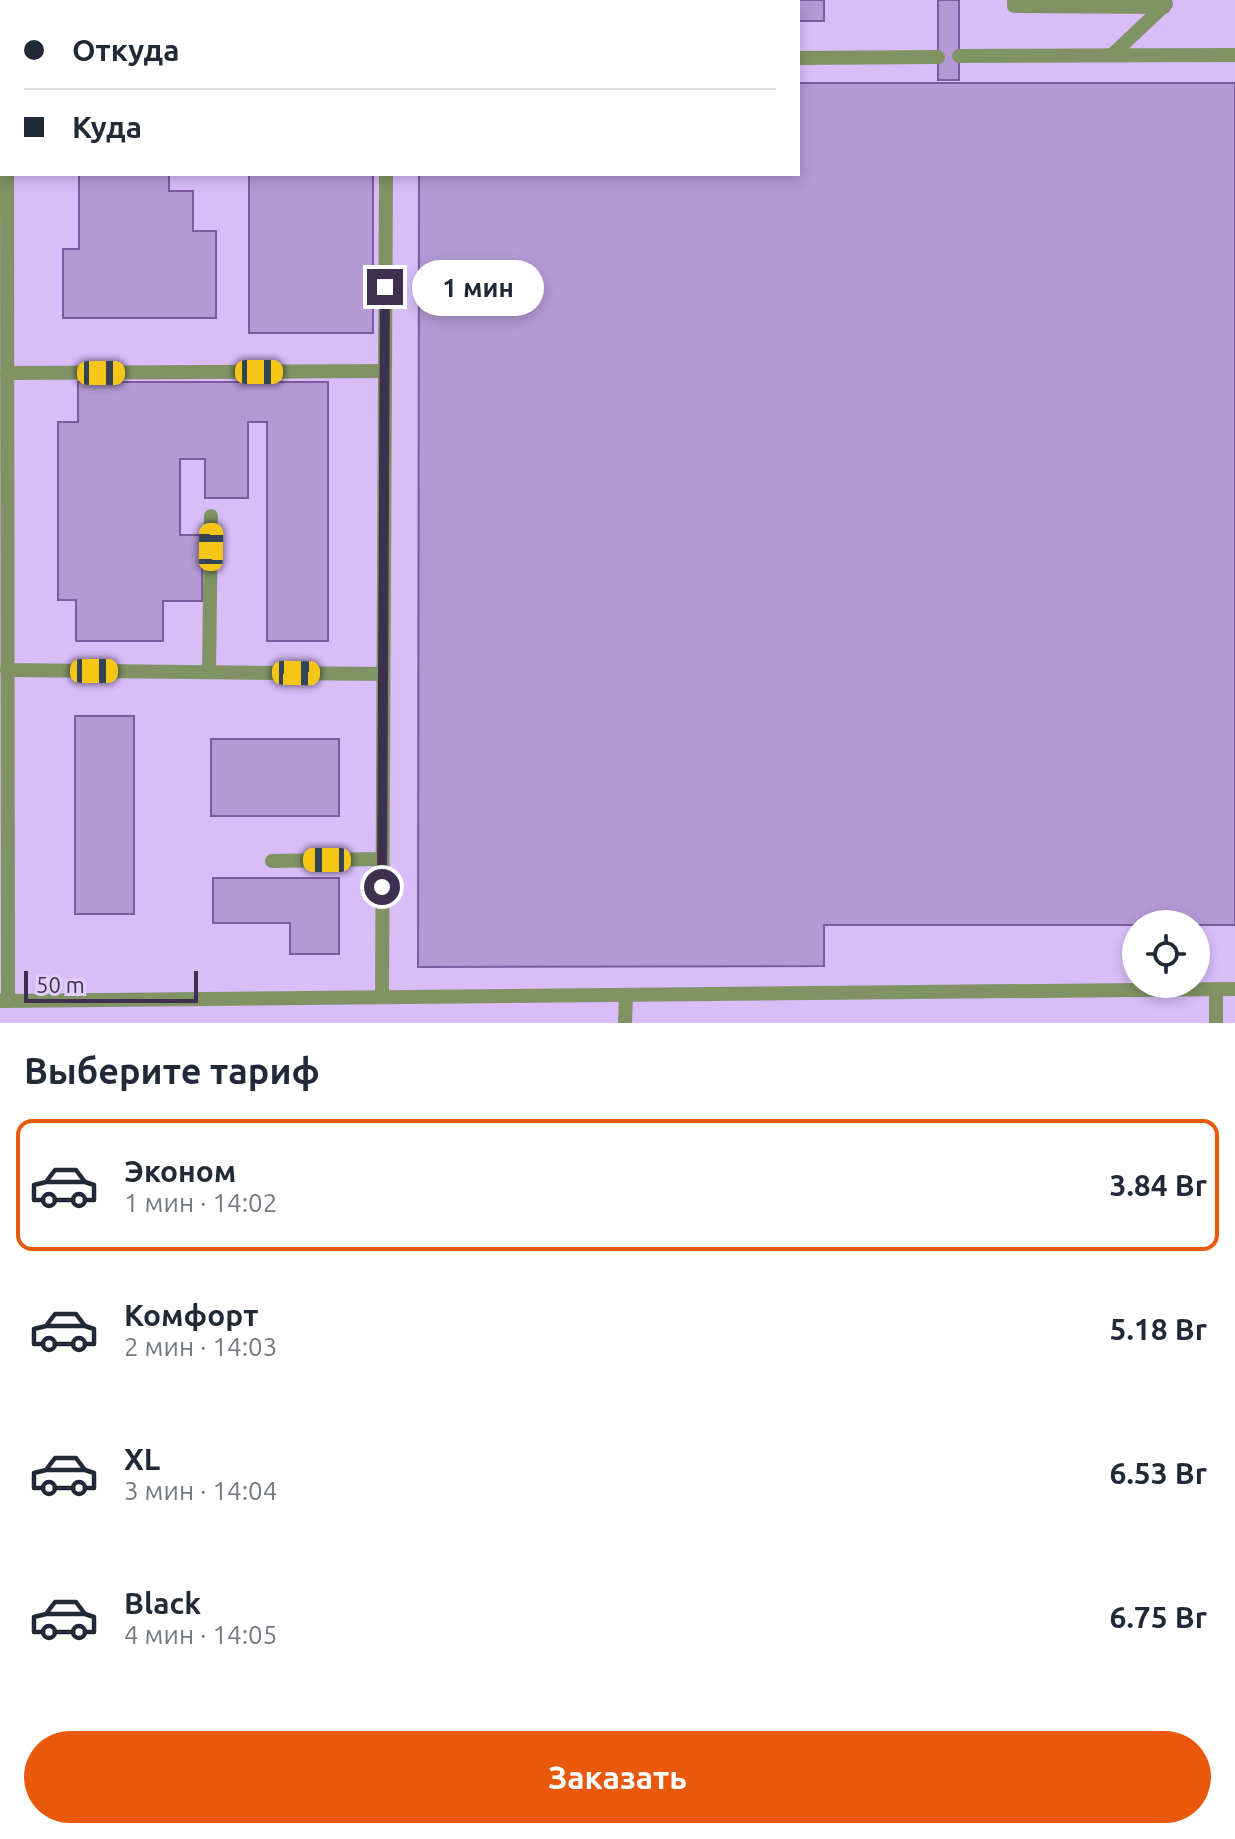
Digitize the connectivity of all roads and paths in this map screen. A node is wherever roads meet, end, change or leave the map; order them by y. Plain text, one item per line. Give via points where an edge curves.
1 (1014, 0) edge
2 (1166, 4) edge
3 (1112, 55) junction
4 (1235, 55) edge
5 (959, 56) dead end
6 (938, 57) dead end
7 (800, 58) edge
8 (7, 176) edge
9 (386, 176) edge
10 (385, 371) junction
11 (7, 373) junction
12 (211, 516) dead end
13 (7, 670) junction
14 (209, 672) junction
15 (383, 674) junction
16 (382, 859) junction
17 (272, 861) dead end
18 (1216, 989) junction
19 (1235, 989) edge
20 (626, 995) junction
21 (382, 997) junction
22 (4, 1001) edge
23 (625, 1023) edge
24 (1216, 1023) edge

1 - 2 lane via 1014,6
2 - 3 lane
3 - 4 lane
3 - 5 lane
6 - 7 lane
8 - 11 lane
9 - 10 lane
10 - 11 lane
10 - 15 lane
11 - 13 lane
12 - 14 lane
13 - 14 lane
13 - 22 lane
14 - 15 lane
15 - 16 lane
16 - 17 lane
16 - 21 lane
18 - 19 lane
18 - 20 lane
18 - 24 lane
20 - 21 lane
20 - 23 lane
21 - 22 lane

